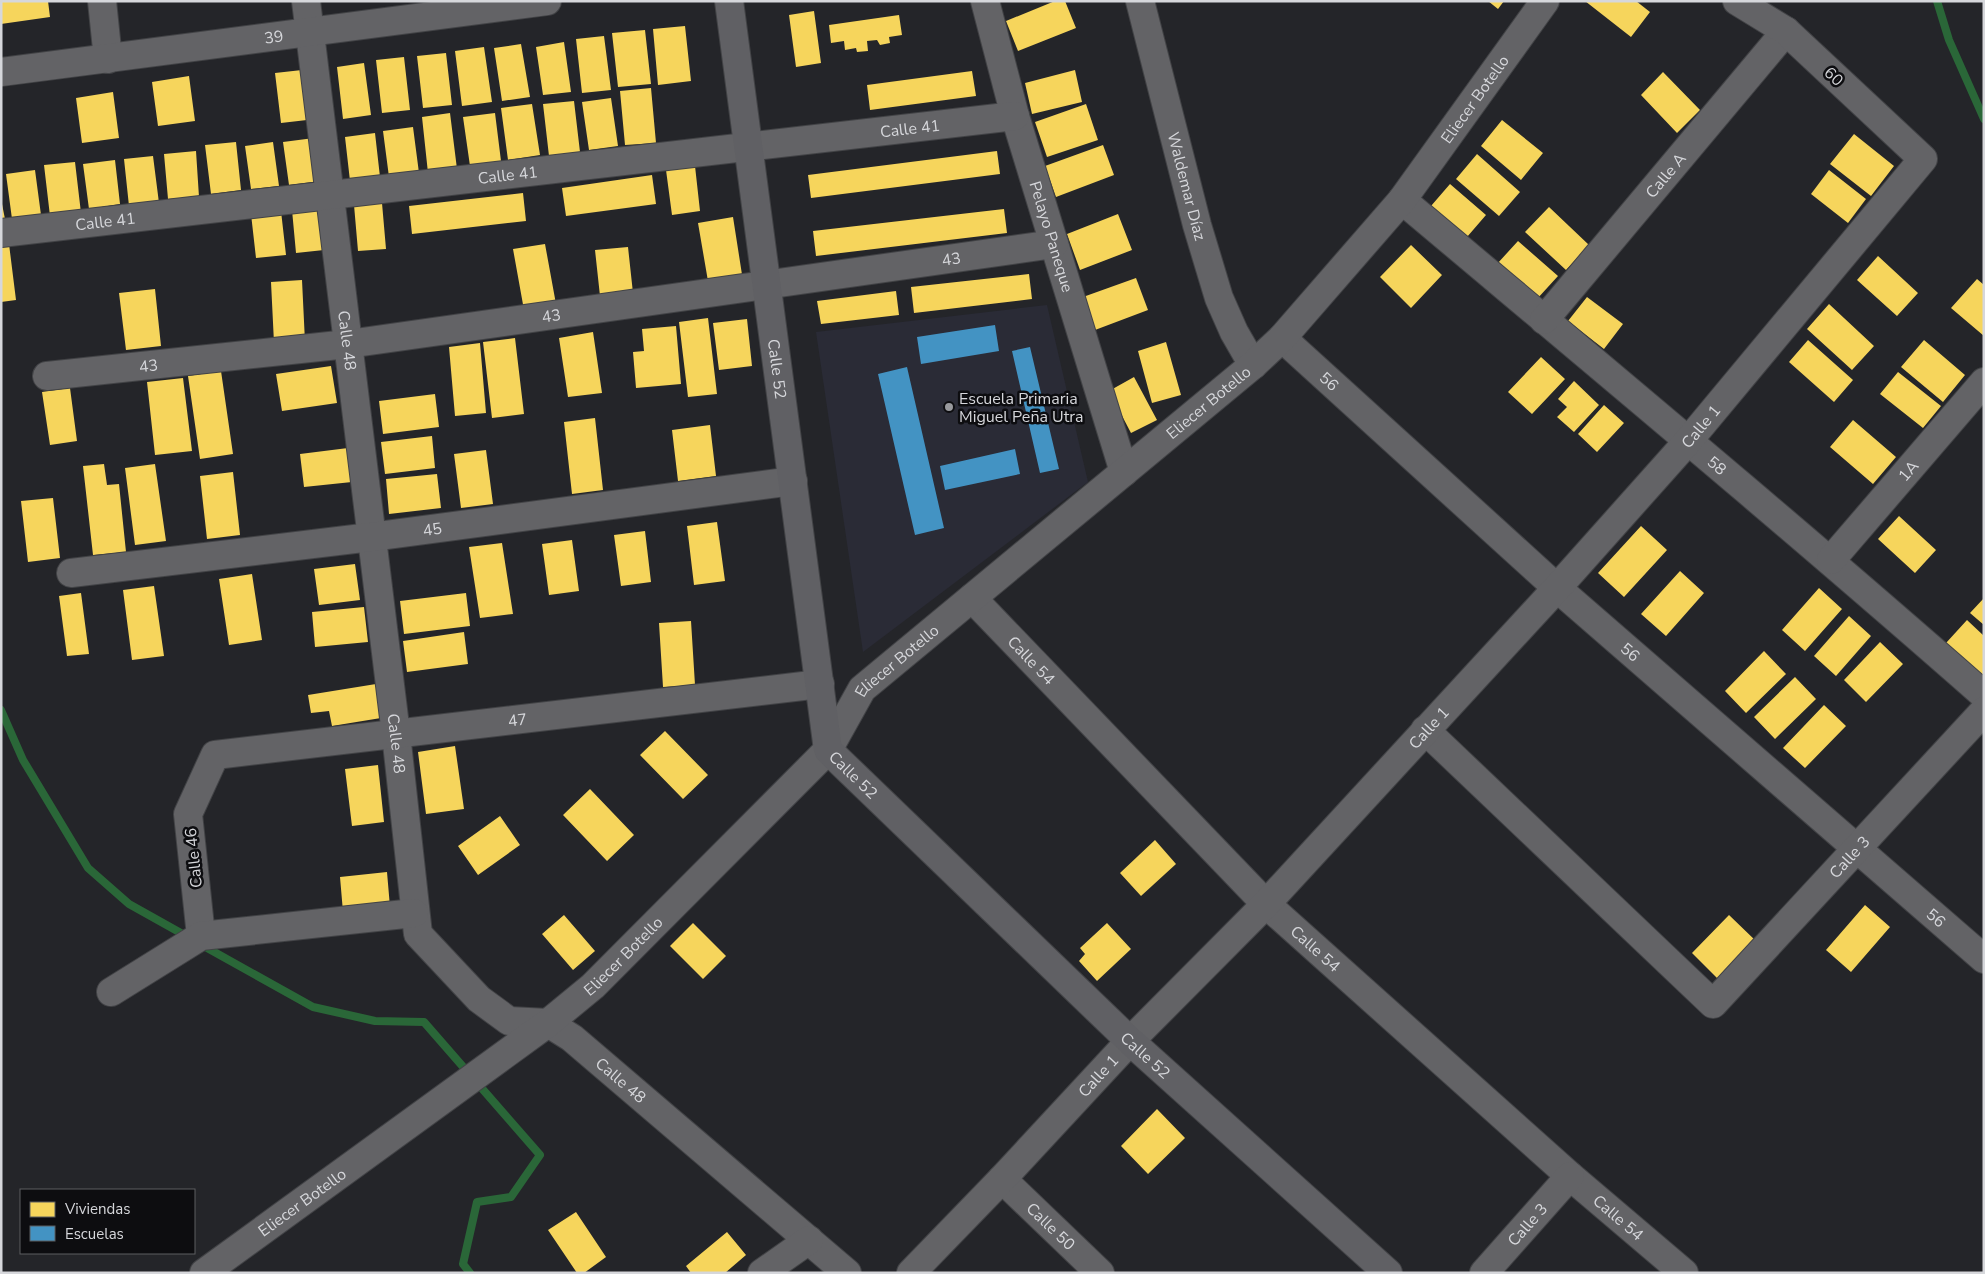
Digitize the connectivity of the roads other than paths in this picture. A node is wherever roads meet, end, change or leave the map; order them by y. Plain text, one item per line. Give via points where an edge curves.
1 (102, 1) edge
2 (306, 1) edge
3 (547, 1) edge
4 (729, 1) edge
5 (985, 1) edge
6 (1140, 1) edge
7 (1545, 1) edge
8 (1738, 1) edge
9 (1786, 31) junction
10 (310, 32) junction
11 (108, 59) junction
12 (1, 72) edge
13 (1015, 116) junction
14 (748, 147) junction
15 (1924, 159) joint
16 (331, 196) junction
17 (1402, 200) junction
18 (1, 233) edge
19 (1054, 244) junction
20 (767, 286) junction
21 (1544, 320) junction
22 (1282, 338) junction
23 (348, 344) junction
24 (1253, 365) junction
25 (47, 376) dead end
26 (1984, 382) edge
27 (1689, 440) junction
28 (1124, 472) junction
29 (793, 481) junction
30 (372, 537) junction
31 (1831, 560) junction
32 (71, 573) dead end
33 (1556, 588) junction
34 (972, 598) junction
35 (820, 684) junction
36 (1984, 695) edge
37 (1984, 711) edge
38 (1425, 730) junction
39 (396, 734) junction
40 (828, 750) junction
41 (215, 755) joint
42 (1856, 848) junction
43 (1266, 904) junction
44 (414, 913) junction
45 (201, 936) junction
46 (1984, 959) edge
47 (111, 992) dead end
48 (548, 1023) junction
49 (1130, 1041) junction
50 (1570, 1176) junction
51 (1002, 1179) junction
52 (809, 1240) junction
53 (204, 1273) edge
54 (762, 1273) edge
55 (847, 1273) edge
56 (911, 1273) edge
57 (1100, 1273) edge
58 (1388, 1273) edge
59 (1484, 1273) edge
60 (1684, 1273) edge

1 - 11 street
2 - 10 street, Calle 48
3 - 10 street, 39
4 - 14 street, Calle 52
5 - 13 street, Pelayo Paneque
6 - 24 street, Waldemar Díaz via 1219,298
7 - 17 street, Eliecer Botello
8 - 9 street, 60
9 - 15 street, 60
9 - 21 street, Calle A
10 - 11 street, 39
10 - 16 street, Calle 48
11 - 12 street, 39
13 - 14 street, Calle 41
13 - 19 street, Pelayo Paneque
14 - 16 street, Calle 41
14 - 20 street, Calle 52
15 - 27 street, Calle 1
16 - 18 street, Calle 41
16 - 23 street, Calle 48
17 - 21 street, 58
17 - 22 street, Eliecer Botello
19 - 20 street, 43
19 - 28 street, Pelayo Paneque
20 - 23 street, 43
20 - 29 street, Calle 52
21 - 27 street, 58
22 - 24 street, Eliecer Botello
22 - 33 street, 56
23 - 25 street, 43
23 - 30 street, Calle 48
24 - 28 street, Eliecer Botello
26 - 31 street, 1A
27 - 31 street, 58
27 - 33 street, Calle 1
28 - 34 street, Eliecer Botello
29 - 30 street, 45
29 - 35 street, Calle 52
30 - 32 street, 45
30 - 39 street, Calle 48
31 - 36 street, 58
33 - 38 street, Calle 1
33 - 42 street, 56
34 - 40 street, Eliecer Botello via 862,690
34 - 43 street, Calle 54
35 - 39 street, 47
35 - 40 street, Calle 52
37 - 42 street, Calle 3
38 - 42 street, Calle 3 via 1713,1004
38 - 43 street, Calle 1
39 - 41 street, 47
39 - 44 street, Calle 48
40 - 48 street, Eliecer Botello via 593,986
40 - 49 street, Calle 52
41 - 45 street, Calle 46 via 188,814
42 - 46 street, 56
43 - 49 street, Calle 1
43 - 50 street, Calle 54
44 - 45 street
44 - 48 street, Calle 48 via 418,934 479,1000 509,1021
45 - 47 street
48 - 52 street, Calle 48 via 572,1038
48 - 53 street, Eliecer Botello
49 - 51 street, Calle 1
49 - 58 street, Calle 52
50 - 59 street, Calle 3
50 - 60 street, Calle 54
51 - 56 street, Calle 1
51 - 57 street, Calle 50
52 - 54 street
52 - 55 street, Calle 48

